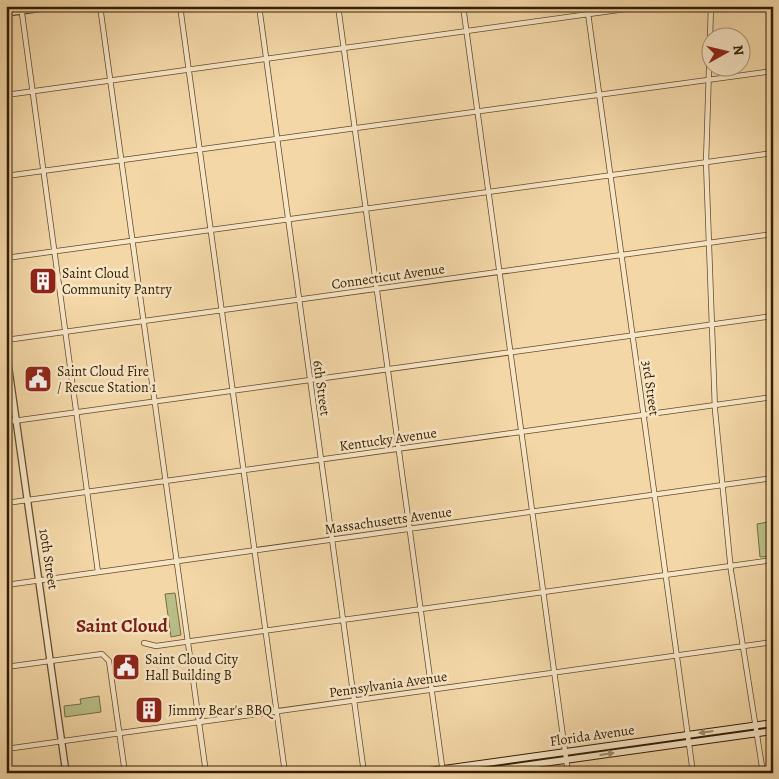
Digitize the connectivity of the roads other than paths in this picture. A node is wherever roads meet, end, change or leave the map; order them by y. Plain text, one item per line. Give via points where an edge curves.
1 (56, 6) edge
2 (100, 6) edge
3 (180, 6) edge
4 (259, 6) edge
5 (338, 6) edge
6 (463, 6) edge
7 (587, 6) edge
8 (647, 6) edge
9 (711, 6) edge
10 (21, 9) edge
11 (6, 13) edge
12 (588, 14) junction
13 (466, 31) junction
14 (345, 48) junction
15 (266, 58) junction
16 (188, 70) junction
17 (773, 71) edge
18 (110, 80) junction
19 (709, 80) junction
20 (32, 91) junction
21 (6, 95) edge
22 (599, 95) junction
23 (478, 112) junction
24 (355, 128) junction
25 (277, 139) junction
26 (200, 150) junction
27 (773, 153) edge
28 (121, 160) junction
29 (706, 162) junction
30 (44, 171) junction
31 (610, 175) junction
32 (6, 176) edge
33 (489, 192) junction
34 (366, 208) junction
35 (288, 219) junction
36 (210, 230) junction
37 (773, 234) edge
38 (132, 241) junction
39 (708, 243) junction
40 (55, 252) junction
41 (622, 255) junction
42 (6, 258) edge
43 (500, 272) junction
44 (378, 288) junction
45 (299, 300) junction
46 (222, 310) junction
47 (773, 316) edge
48 (143, 321) junction
49 (712, 325) junction
50 (66, 332) junction
51 (632, 336) junction
52 (6, 340) edge
53 (6, 349) edge
54 (511, 352) junction
55 (389, 368) junction
56 (309, 381) junction
57 (232, 390) junction
58 (773, 397) edge
59 (155, 401) junction
60 (717, 405) junction
61 (77, 412) junction
62 (644, 415) junction
63 (16, 420) junction
64 (6, 422) edge
65 (521, 432) junction
66 (399, 449) junction
67 (321, 460) junction
68 (244, 470) junction
69 (773, 478) edge
70 (165, 481) junction
71 (722, 486) junction
72 (88, 492) junction
73 (654, 495) junction
74 (27, 500) junction
75 (6, 503) edge
76 (532, 512) junction
77 (410, 528) junction
78 (332, 540) junction
79 (254, 550) junction
80 (773, 560) edge
81 (176, 561) junction
82 (731, 566) junction
83 (98, 572) junction
84 (666, 575) junction
85 (39, 580) junction
86 (6, 585) edge
87 (544, 592) junction
88 (422, 609) junction
89 (344, 620) junction
90 (266, 630) junction
91 (188, 641) junction
92 (773, 642) edge
93 (144, 643) dead end
94 (742, 646) junction
95 (677, 655) junction
96 (51, 661) junction
97 (6, 667) edge
98 (554, 672) junction
99 (432, 689) junction
100 (354, 700) junction
101 (277, 711) junction
102 (199, 722) junction
103 (773, 723) edge
104 (754, 726) junction
105 (773, 731) edge
106 (119, 732) junction
107 (756, 733) junction
108 (687, 735) junction
109 (62, 741) junction
110 (688, 743) junction
111 (6, 749) edge
112 (565, 752) junction
113 (567, 760) junction
114 (443, 771) edge
115 (66, 773) edge
116 (125, 773) edge
117 (206, 773) edge
118 (285, 773) edge
119 (364, 773) edge
120 (415, 773) edge
121 (472, 773) edge
122 (568, 773) edge
123 (693, 773) edge
124 (763, 773) edge

1 - 10 street
2 - 18 street
3 - 16 street
4 - 15 street, 6th Street
5 - 14 street
6 - 13 street
7 - 12 street, 3rd Street
8 - 12 street
9 - 19 street
10 - 11 street
10 - 20 street
12 - 13 street
12 - 22 street, 3rd Street
13 - 14 street
13 - 23 street
14 - 15 street
14 - 24 street
15 - 16 street
15 - 25 street, 6th Street
16 - 18 street
16 - 26 street
17 - 19 street
18 - 20 street
18 - 28 street
19 - 22 street
19 - 29 street
20 - 21 street
20 - 30 street
22 - 23 street
22 - 31 street, 3rd Street
23 - 24 street
23 - 33 street
24 - 25 street
24 - 34 street
25 - 26 street
25 - 35 street, 6th Street
26 - 28 street
26 - 36 street
27 - 29 street
28 - 30 street
28 - 38 street
29 - 31 street
29 - 39 street
30 - 32 street
30 - 40 street
31 - 33 street
31 - 41 street, 3rd Street
33 - 34 street
33 - 43 street
34 - 35 street
34 - 44 street
35 - 36 street
35 - 45 street, 6th Street
36 - 38 street
36 - 46 street
37 - 39 street, Connecticut Avenue
38 - 40 street
38 - 48 street
39 - 41 street, Connecticut Avenue
39 - 49 street
40 - 42 street
40 - 50 street
41 - 43 street, Connecticut Avenue
41 - 51 street, 3rd Street
43 - 44 street, Connecticut Avenue
43 - 54 street
44 - 45 street, Connecticut Avenue
44 - 55 street
45 - 46 street, Connecticut Avenue
45 - 56 street, 6th Street
46 - 48 street, Connecticut Avenue
46 - 57 street
47 - 49 street
48 - 50 street, Connecticut Avenue
48 - 59 street
49 - 51 street
49 - 60 street
50 - 52 street, Connecticut Avenue
50 - 61 street
51 - 54 street
51 - 62 street, 3rd Street
53 - 63 street, 10th Street
54 - 55 street
54 - 65 street
55 - 56 street
55 - 66 street
56 - 57 street
56 - 67 street, 6th Street
57 - 59 street
57 - 68 street
58 - 60 street, Kentucky Avenue
59 - 61 street
59 - 70 street
60 - 62 street, Kentucky Avenue
60 - 71 street
61 - 63 street
61 - 72 street
62 - 65 street, Kentucky Avenue
62 - 73 street, 3rd Street
63 - 64 street
63 - 74 street, 10th Street
65 - 66 street, Kentucky Avenue
65 - 76 street
66 - 67 street, Kentucky Avenue
66 - 77 street
67 - 68 street, Kentucky Avenue
67 - 78 street, 6th Street
68 - 70 street, Kentucky Avenue
68 - 79 street
69 - 71 street, Massachusetts Avenue
70 - 72 street, Kentucky Avenue
70 - 81 street
71 - 73 street, Massachusetts Avenue
71 - 82 street
72 - 74 street, Kentucky Avenue
72 - 83 street
73 - 76 street, Massachusetts Avenue
73 - 84 street, 3rd Street
74 - 75 street, Kentucky Avenue
74 - 85 street, 10th Street
76 - 77 street, Massachusetts Avenue
76 - 87 street
77 - 78 street, Massachusetts Avenue
77 - 88 street
78 - 79 street, Massachusetts Avenue
78 - 89 street, 6th Street
79 - 81 street, Massachusetts Avenue
79 - 90 street
80 - 82 street
81 - 83 street, Massachusetts Avenue
81 - 91 street
82 - 84 street
82 - 94 street
83 - 85 street, Massachusetts Avenue
84 - 87 street
84 - 95 street, 3rd Street
85 - 86 street, Massachusetts Avenue
85 - 96 street, 10th Street
87 - 88 street
87 - 98 street
88 - 89 street
88 - 99 street
89 - 90 street
89 - 100 street, 6th Street
90 - 91 street
90 - 101 street
91 - 93 street via 156,646
91 - 102 street
92 - 94 street, Pennsylvania Avenue
94 - 95 street, Pennsylvania Avenue
94 - 104 street
95 - 98 street, Pennsylvania Avenue
95 - 108 street, 3rd Street
96 - 97 street
96 - 106 street via 104,656 109,662
96 - 109 street, 10th Street
98 - 99 street, Pennsylvania Avenue
98 - 112 street
99 - 100 street, Pennsylvania Avenue
99 - 114 street
100 - 101 street, Pennsylvania Avenue
100 - 119 street, 6th Street
101 - 102 street, Pennsylvania Avenue
101 - 118 street
102 - 106 street, Pennsylvania Avenue
102 - 117 street
103 - 104 main road, Florida Avenue
104 - 107 street
104 -> 108 main road, Florida Avenue
105 - 107 main road, Florida Avenue
106 - 109 street, Pennsylvania Avenue
106 - 116 street
107 - 110 main road, Florida Avenue
107 - 124 street
108 - 110 street, 3rd Street
108 - 112 main road, Florida Avenue
109 - 111 street, Pennsylvania Avenue
109 - 115 street, 10th Street
113 -> 110 main road, Florida Avenue
110 - 123 street, 3rd Street
112 - 113 street
112 - 114 main road, Florida Avenue
113 - 121 main road, Florida Avenue
113 - 122 street
114 - 120 main road, Florida Avenue

